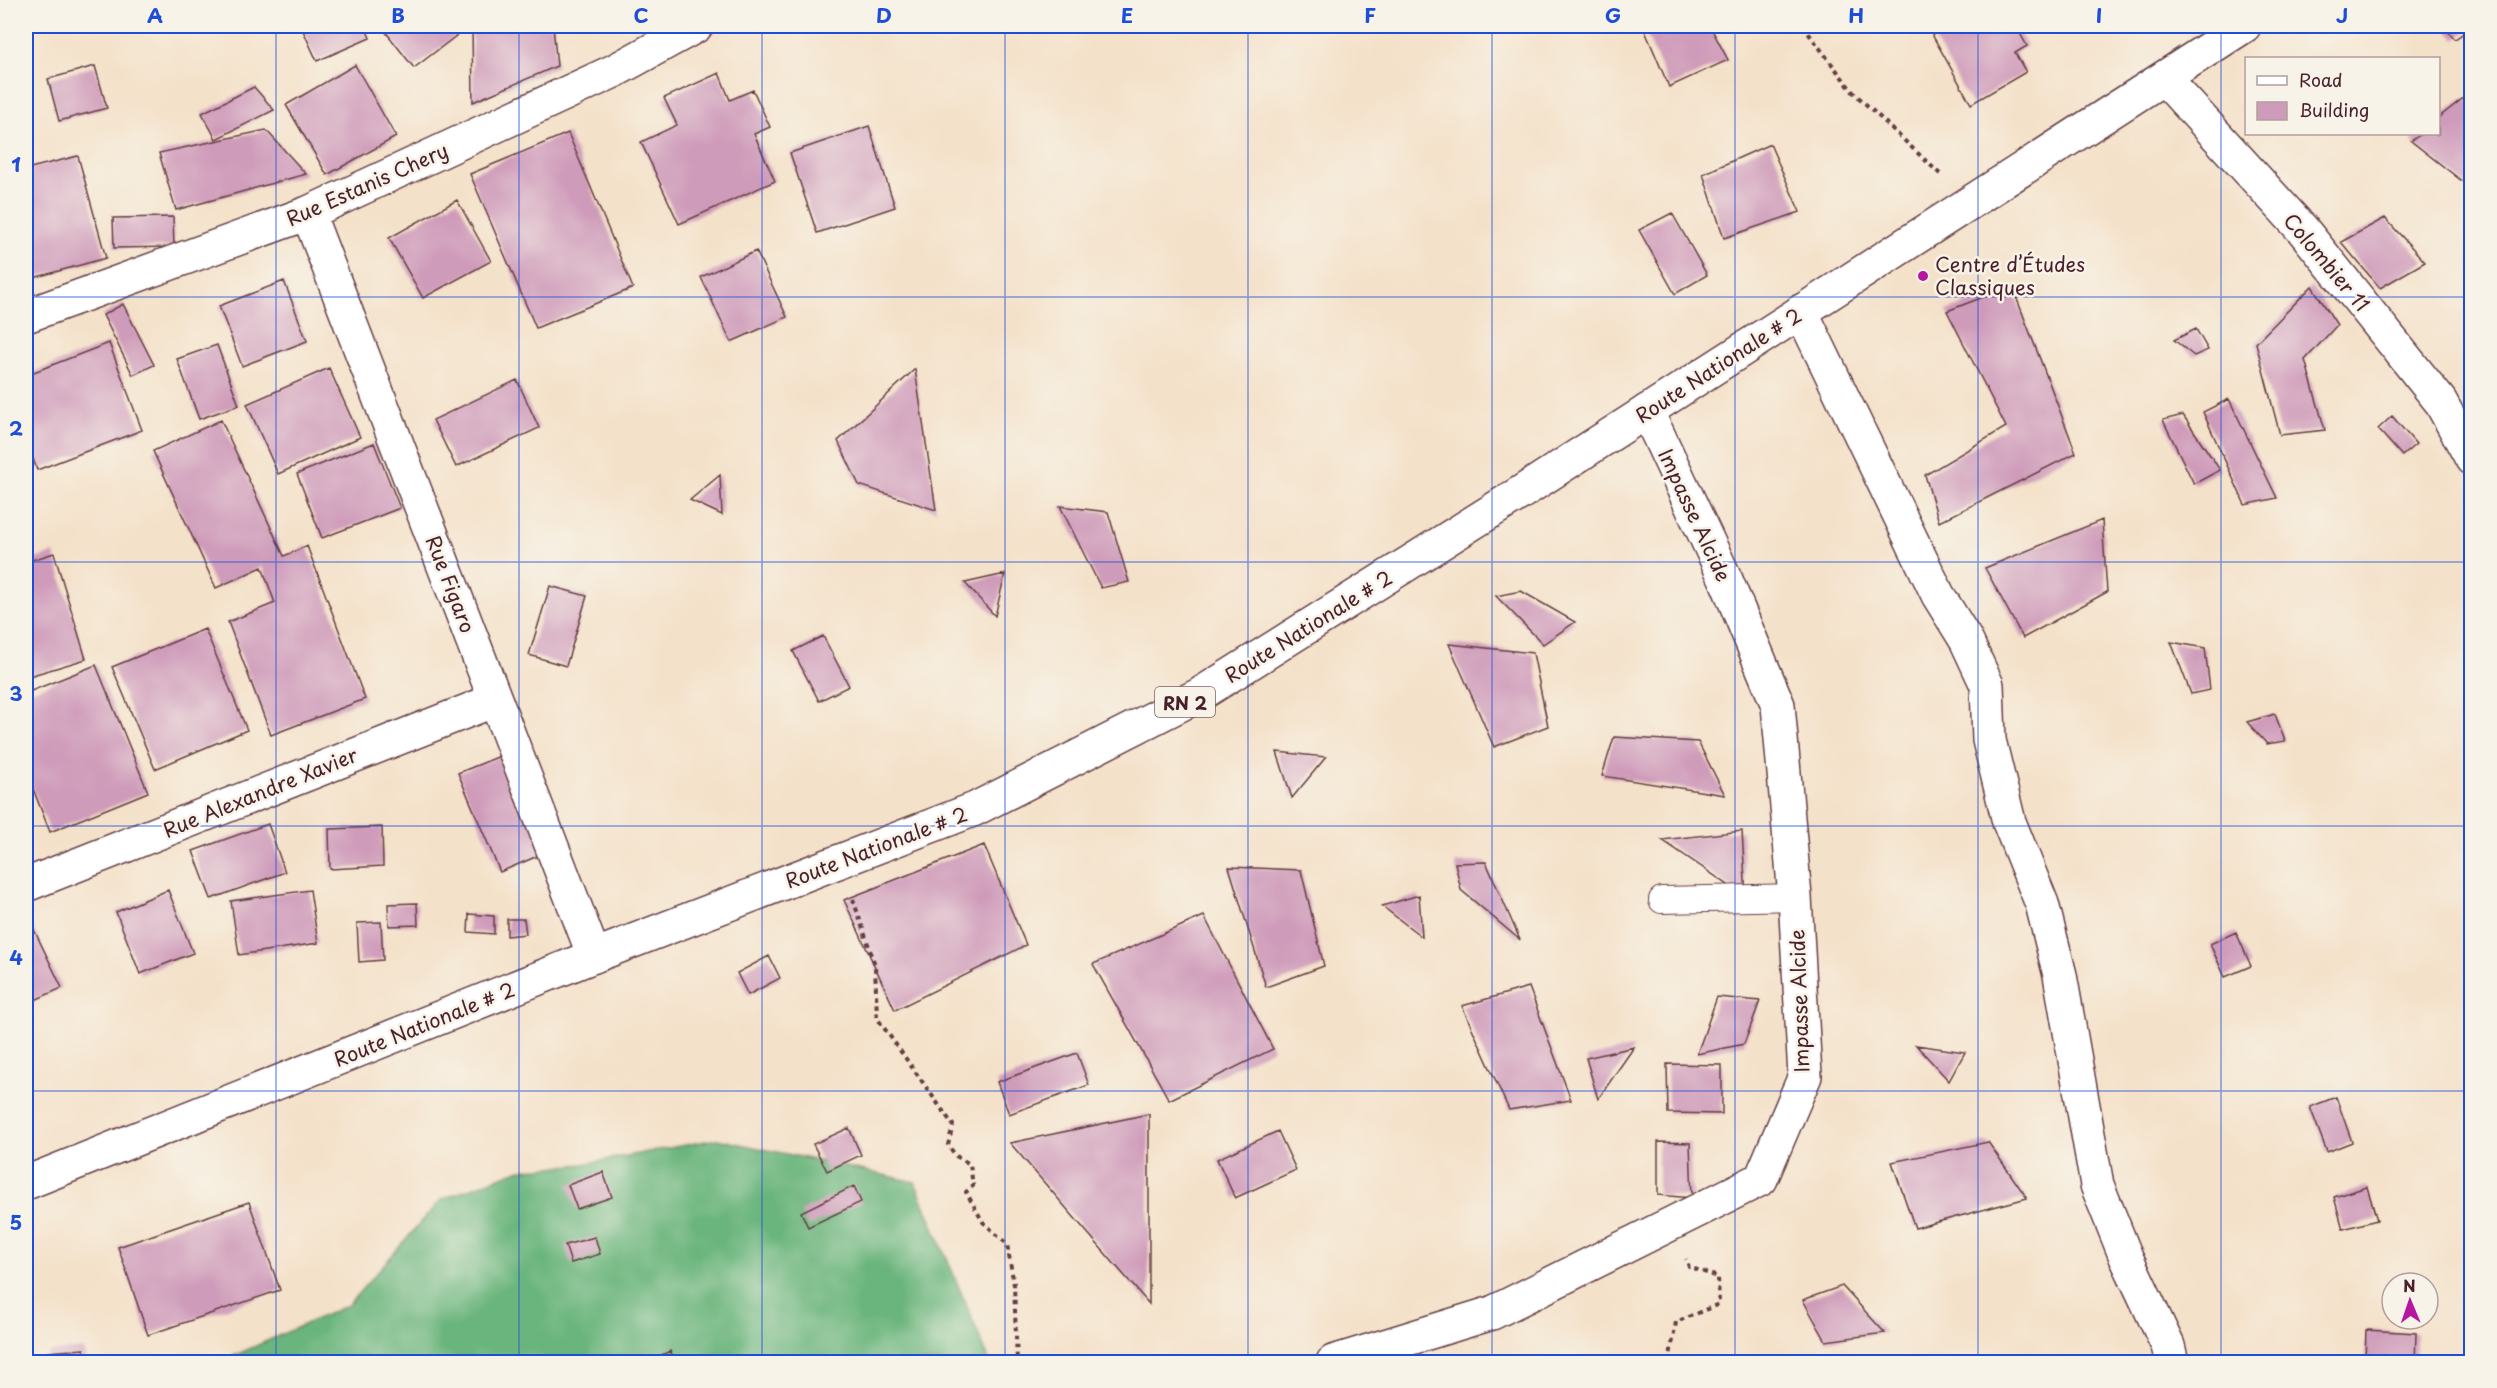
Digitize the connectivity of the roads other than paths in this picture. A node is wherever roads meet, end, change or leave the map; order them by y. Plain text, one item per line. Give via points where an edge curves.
1 (696, 26) edge
2 (2244, 26) edge
3 (2164, 78) junction
4 (308, 213) junction
5 (1801, 311) junction
6 (26, 316) edge
7 (1647, 411) junction
8 (2472, 459) edge
9 (495, 699) junction
10 (26, 885) edge
11 (1794, 897) junction
12 (1662, 900) dead end
13 (594, 956) junction
14 (26, 1183) edge
15 (1333, 1362) edge
16 (2172, 1362) edge

1 - 4 street, Rue Estanis Chery via 614,71
2 - 3 street, Route Nationale # 2 / RN 2
3 - 5 street, Route Nationale # 2 / RN 2
3 - 8 street, Colombier 11 via 2303,230 2440,400
4 - 6 street, Rue Estanis Chery
4 - 9 street, Rue Figaro
5 - 7 street, Route Nationale # 2 / RN 2
5 - 16 street via 1938,595 1966,640 1987,685 1989,740 2009,822 2042,904 2060,975 2097,1185
7 - 11 street, Impasse Alcide via 1726,580 1778,705
7 - 13 street, Route Nationale # 2 / RN 2 via 1199,695 975,809
9 - 10 street, Rue Alexandre Xavier
9 - 13 street, Rue Figaro
11 - 12 lane
11 - 15 street, Impasse Alcide via 1805,1076 1761,1179 1492,1313
13 - 14 street, Route Nationale # 2 / RN 2

